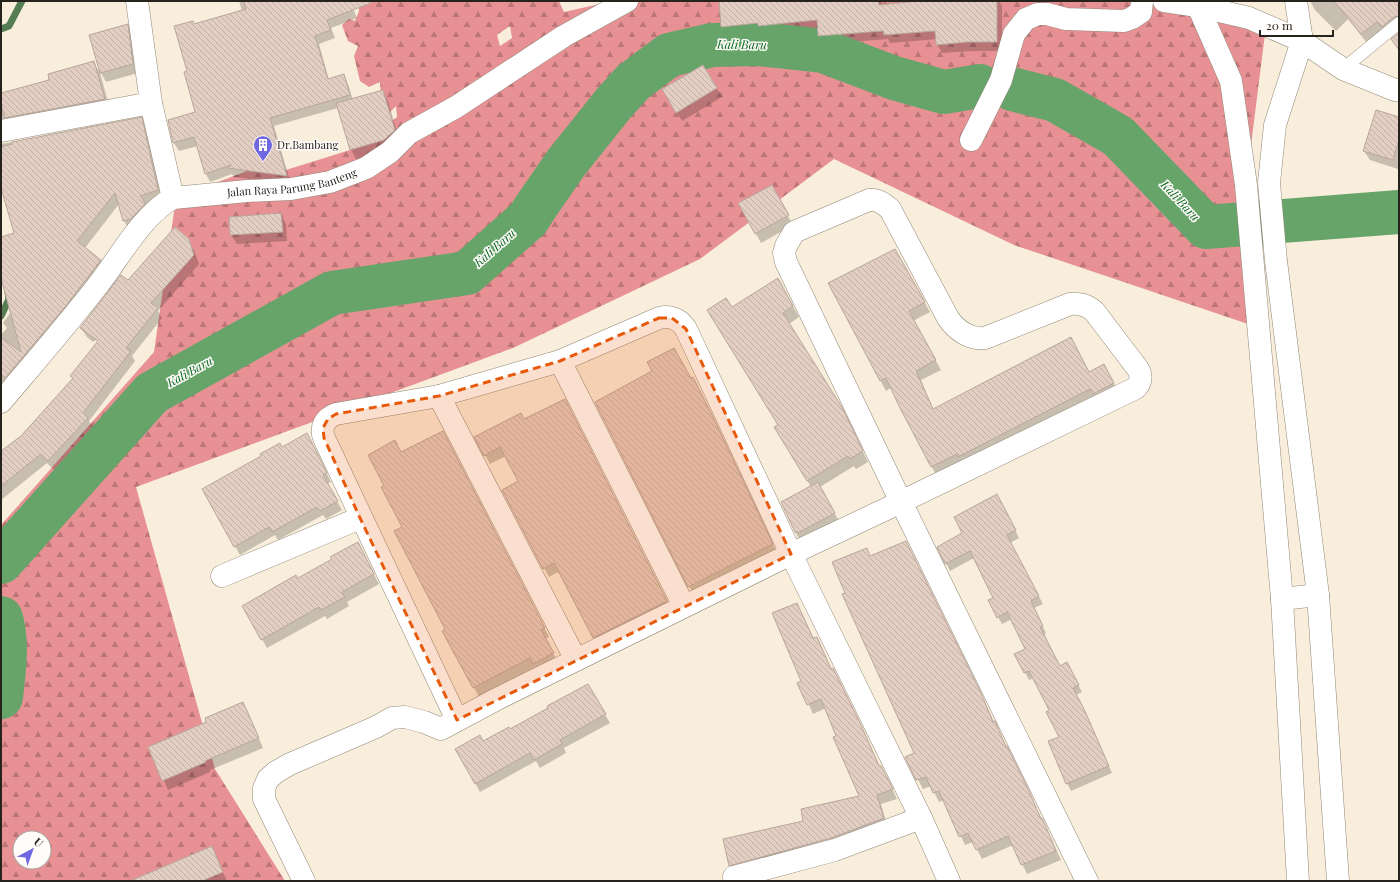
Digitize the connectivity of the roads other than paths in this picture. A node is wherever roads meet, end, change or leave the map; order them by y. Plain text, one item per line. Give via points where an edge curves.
1 (137, 1) edge
2 (627, 1) edge
3 (1142, 1) edge
4 (1164, 1) edge
5 (1296, 1) edge
6 (1197, 4) edge
7 (1249, 10) edge
8 (1399, 23) edge
9 (1302, 41) junction
10 (1343, 69) junction
11 (1399, 90) edge
12 (151, 103) junction
13 (1, 131) edge
14 (972, 140) dead end
15 (173, 198) junction
16 (560, 361) junction
17 (439, 396) junction
18 (1, 402) edge
19 (901, 502) junction
20 (360, 518) junction
21 (791, 554) junction
22 (222, 576) dead end
23 (1318, 595) junction
24 (1282, 598) junction
25 (684, 606) junction
26 (576, 660) junction
27 (457, 720) junction
28 (921, 818) junction
29 (734, 877) dead end
30 (304, 881) edge
31 (950, 881) edge
32 (1087, 881) edge
33 (1298, 881) edge
34 (1338, 881) edge

1 - 12 street
2 - 15 street, Jalan Raya Parung Banteng via 564,36 456,107 409,133 390,152 366,168 330,182 291,190 246,191
3 - 14 street via 1141,12 1124,22 1066,19 1047,14 1038,14 1026,19 1014,34 1001,80
4 - 6 street
5 - 9 street
6 - 7 street
6 - 24 street via 1231,81 1246,185
7 - 9 street
8 - 10 lane
9 - 10 street
9 - 23 street via 1274,125 1269,183 1276,261
10 - 11 street
12 - 13 street
12 - 15 street
15 - 18 street, Jalan Raya Parung Banteng via 163,203 148,218 99,284
16 - 17 street
16 - 21 street via 659,318 680,321
16 - 25 street
17 - 20 street via 336,414 325,422 322,428 324,438
17 - 26 street
19 - 19 street via 784,257 786,246 794,232 869,200 880,202 890,209 948,318 956,328 975,338 985,338 1070,304 1081,304 1094,311 1138,369 1140,376 1136,388
19 - 21 street
19 - 32 street
20 - 22 street
20 - 27 street
21 - 25 street
21 - 28 street
23 - 24 street
23 - 34 street
24 - 33 street
25 - 26 street
26 - 27 street
27 - 30 street via 441,729 405,717 392,718 290,764 268,779 264,788 264,799
28 - 29 street via 835,850
28 - 31 street

